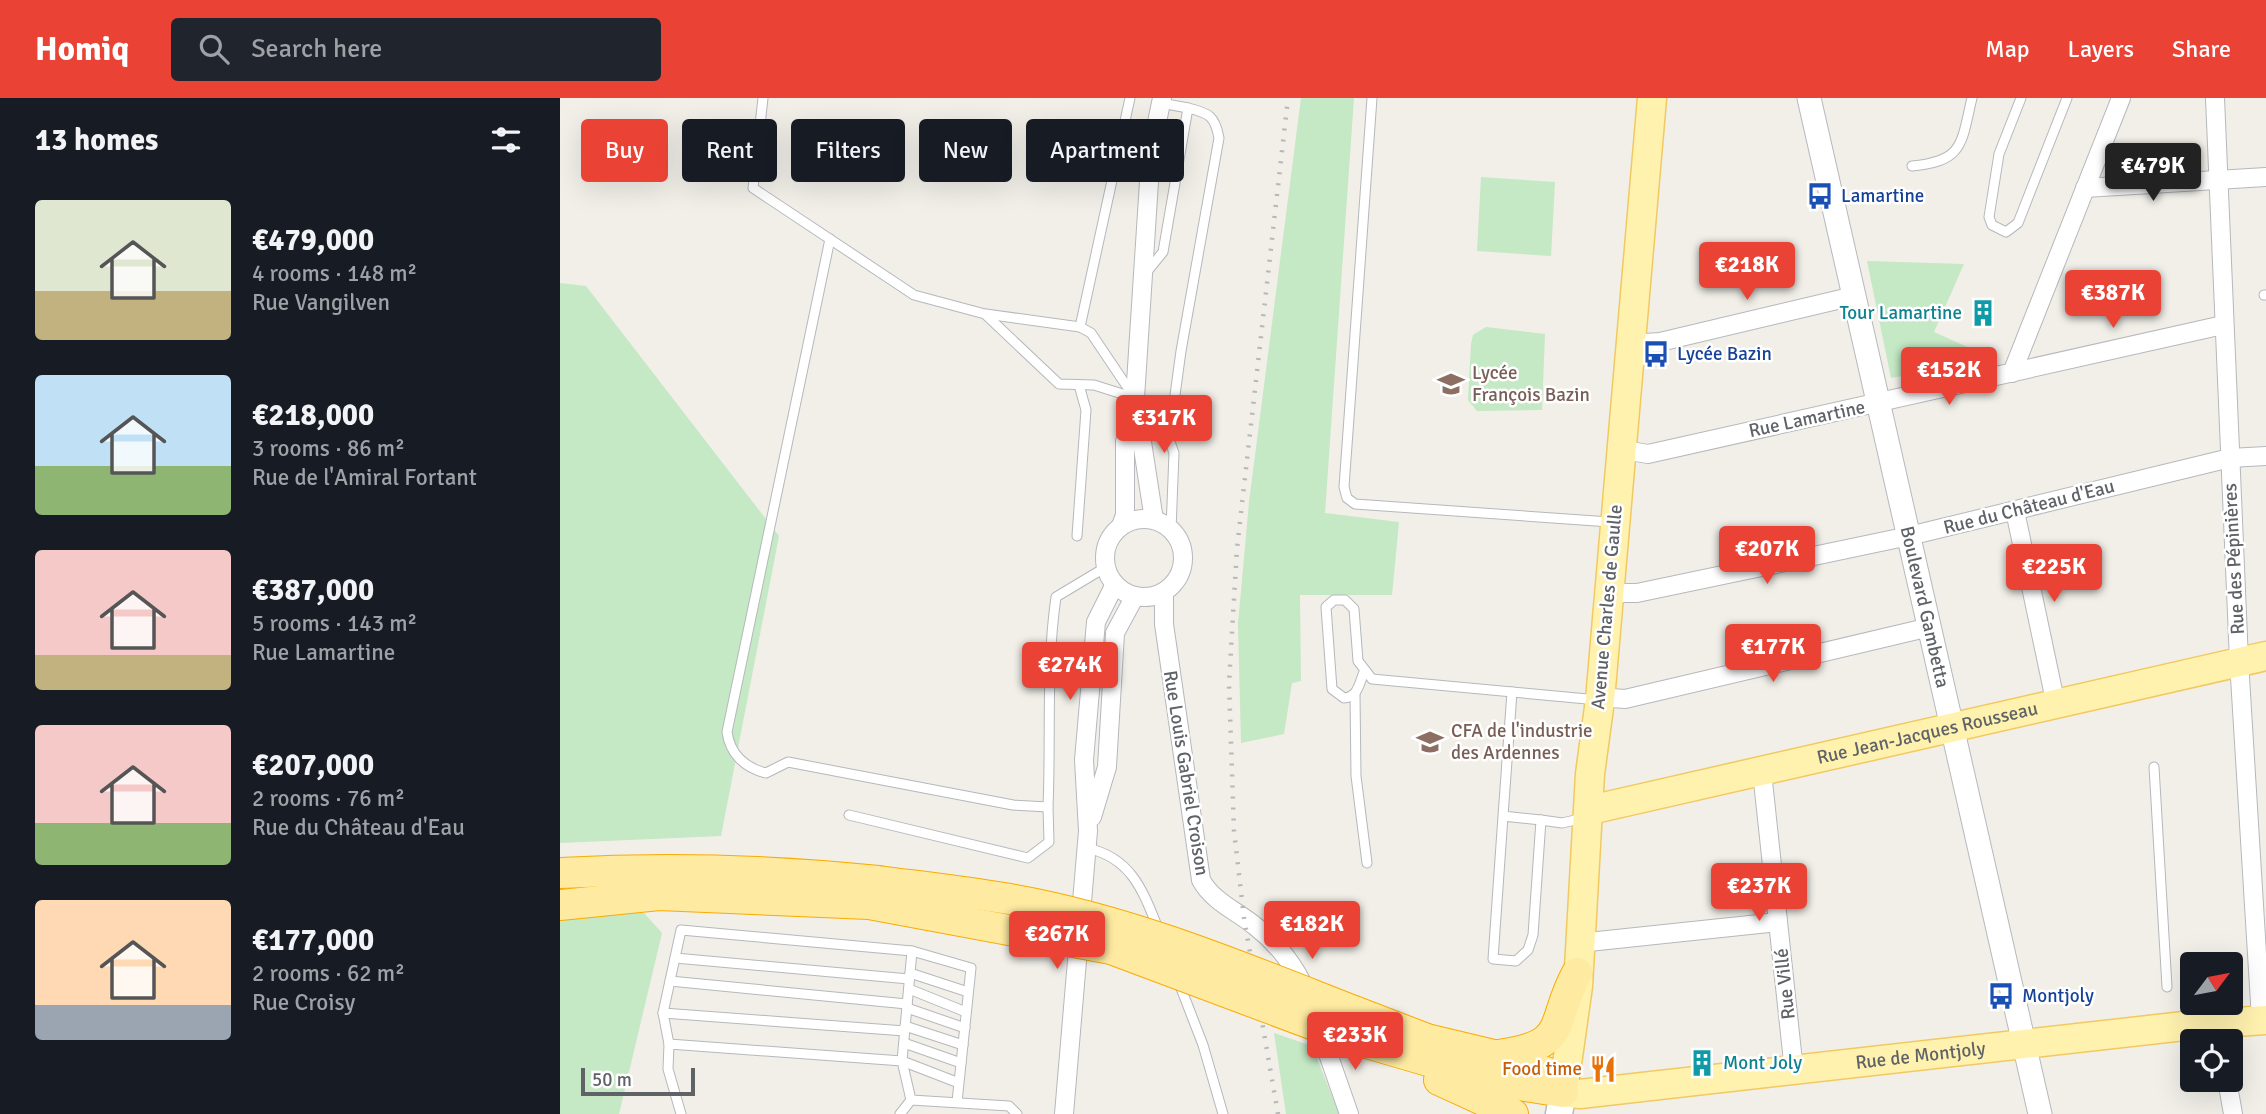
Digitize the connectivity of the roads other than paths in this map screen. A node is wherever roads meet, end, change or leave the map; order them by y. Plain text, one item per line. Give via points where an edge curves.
1 (763, 98) edge
2 (1129, 98) edge
3 (1372, 98) edge
4 (1652, 98) edge
5 (1670, 98) edge
6 (1809, 98) edge
7 (1972, 98) edge
8 (2021, 98) edge
9 (2067, 98) edge
10 (2121, 98) edge
11 (2215, 98) edge
12 (1162, 101) edge
13 (1188, 108) junction
14 (1912, 166) dead end
15 (2266, 177) edge
16 (2218, 179) junction
17 (2085, 188) junction
18 (830, 239) junction
19 (1143, 277) junction
20 (1854, 296) junction
21 (985, 314) junction
22 (2223, 326) junction
23 (1080, 327) junction
24 (1638, 344) junction
25 (2012, 373) junction
26 (1079, 385) junction
27 (1135, 398) junction
28 (1878, 403) junction
29 (1636, 452) junction
30 (2266, 456) edge
31 (2230, 458) junction
32 (2015, 511) junction
33 (1154, 520) junction
34 (1622, 523) junction
35 (1121, 526) junction
36 (1171, 530) junction
37 (1077, 536) dead end
38 (1909, 536) junction
39 (1106, 568) junction
40 (1115, 584) junction
41 (1164, 592) junction
42 (1622, 593) junction
43 (1135, 596) junction
44 (1930, 627) junction
45 (2253, 658) edge
46 (1364, 672) junction
47 (1512, 692) junction
48 (1355, 694) junction
49 (1606, 699) junction
50 (2056, 705) junction
51 (1953, 729) junction
52 (2154, 767) dead end
53 (1762, 772) junction
54 (1048, 807) junction
55 (1594, 811) junction
56 (849, 815) dead end
57 (1503, 816) junction
58 (1541, 820) junction
59 (1087, 840) junction
60 (1367, 863) dead end
61 (560, 873) edge
62 (873, 893) junction
63 (560, 905) edge
64 (1778, 922) junction
65 (1587, 942) junction
66 (1166, 949) dead end
67 (912, 951) junction
68 (675, 958) junction
69 (1170, 961) dead end
70 (1577, 973) junction
71 (909, 980) junction
72 (670, 981) junction
73 (2167, 987) dead end
74 (968, 992) junction
75 (907, 1006) junction
76 (966, 1012) junction
77 (663, 1013) junction
78 (2264, 1019) edge
79 (1350, 1024) junction
80 (965, 1028) junction
81 (905, 1029) junction
82 (2203, 1029) edge
83 (2229, 1029) edge
84 (904, 1043) junction
85 (669, 1044) junction
86 (963, 1045) junction
87 (2024, 1045) junction
88 (1494, 1055) junction
89 (902, 1061) junction
90 (961, 1063) junction
91 (1794, 1071) junction
92 (959, 1083) junction
93 (2229, 1092) edge
94 (1567, 1098) edge
95 (911, 1100) junction
96 (957, 1101) junction
97 (681, 1114) edge
98 (900, 1114) edge
99 (1017, 1114) edge
100 (1063, 1114) edge
101 (1223, 1114) edge
102 (1349, 1114) edge
103 (1513, 1114) edge
104 (2040, 1114) edge
105 (2233, 1114) edge

1 - 18 lane via 753,188
2 - 23 lane
3 - 34 lane via 1344,487 1348,498 1355,504
4 - 24 main road, Avenue Charles de Gaulle
5 - 24 main road, Avenue Charles de Gaulle
6 - 20 street, Boulevard Gambetta
7 - 14 lane via 1957,151 1945,161
8 - 9 lane via 1999,154 1989,216 1993,225 2006,232 2018,223
10 - 17 street
11 - 16 street, Rue des Pépinières
12 - 13 lane
12 - 19 street via 1151,151
13 - 19 lane via 1163,252
13 - 36 lane via 1215,119 1219,138 1169,439 1174,453
15 - 16 street
16 - 17 street
16 - 22 street, Rue des Pépinières via 2227,298
17 - 25 street
18 - 21 lane via 914,295
18 - 54 lane via 727,732 729,746 745,765 766,773 788,762 1013,805
19 - 27 street
20 - 24 street
20 - 28 street, Boulevard Gambetta
21 - 23 lane
21 - 26 lane via 1059,384
22 - 25 street, Rue Lamartine
22 - 31 street, Rue des Pépinières
23 - 27 lane via 1091,333
24 - 29 main road, Avenue Charles de Gaulle
24 - 34 main road, Avenue Charles de Gaulle
25 - 28 street, Rue Lamartine
26 - 27 lane
26 - 37 lane via 1087,410
27 - 33 street
27 - 35 street via 1125,442
28 - 29 street, Rue Lamartine via 1648,454
28 - 38 street, Boulevard Gambetta
29 - 34 main road, Avenue Charles de Gaulle
30 - 31 street, Rue du Château d'Eau
31 - 32 street, Rue du Château d'Eau
31 - 45 street, Rue des Pépinières
32 - 38 street, Rue du Château d'Eau
32 - 50 street
33 - 35 street
33 - 36 street
34 - 42 main road, Avenue Charles de Gaulle
34 - 49 main road, Avenue Charles de Gaulle
35 - 39 street via 1108,545
36 - 41 street via 1182,546 1183,559 1174,584
38 - 42 street, Rue du Château d'Eau
38 - 44 street, Boulevard Gambetta
39 - 40 street
39 - 54 lane via 1056,597 1048,650 1052,709
40 - 43 street
40 - 59 street via 1096,622 1084,760
41 - 43 street
41 - 102 street, Rue Louis Gabriel Croison via 1164,624 1201,880 1216,899 1265,935 1296,972
42 - 49 main road, Avenue Charles de Gaulle
43 - 59 street via 1115,633 1107,766
44 - 49 street via 1625,699
44 - 51 street, Boulevard Gambetta
45 - 50 main road, Rue Jean-Jacques Rousseau
45 - 78 street, Rue des Pépinières
46 - 47 lane via 1372,679
46 - 48 lane
46 - 48 lane via 1354,609 1345,600 1334,600 1326,607 1332,689 1343,698
47 - 49 lane
47 - 57 lane
48 - 60 lane via 1356,776
49 - 55 main road, Avenue Charles de Gaulle
50 - 51 main road, Rue Jean-Jacques Rousseau
51 - 53 main road, Rue Jean-Jacques Rousseau
51 - 87 street, Boulevard Gambetta
52 - 73 lane
53 - 55 main road, Rue Jean-Jacques Rousseau
53 - 64 street, Rue Villé
54 - 56 lane via 1049,842 1028,858
55 - 58 lane via 1562,823
55 - 65 main road, Avenue Charles de Gaulle
57 - 58 lane
57 - 58 lane via 1493,959 1516,961 1528,950
59 - 66 lane via 1138,880
59 - 100 street
61 - 62 highway via 641,868 781,871
62 - 63 highway via 659,895
62 - 79 highway, bridge via 1111,949
64 - 65 street
64 - 91 street, Rue Villé
65 - 70 main road, Avenue Charles de Gaulle
65 - 94 main road, Avenue Charles de Gaulle
67 - 68 lane via 681,930
67 - 71 lane
67 - 74 lane via 971,968
68 - 71 lane
68 - 72 lane
69 - 101 lane via 1203,1045
70 - 88 highway via 1551,1036 1522,1052
70 - 94 main road, Avenue Charles de Gaulle
71 - 74 lane
71 - 75 lane
71 - 76 lane
72 - 75 lane
72 - 77 lane
74 - 76 lane
75 - 80 lane
75 - 81 lane
76 - 80 lane
77 - 81 lane
77 - 85 lane
78 - 83 main road, Rue de Montjoly
79 - 88 highway
79 - 94 highway via 1500,1082
79 - 103 highway
80 - 86 lane
81 - 84 lane
81 - 86 lane
82 - 87 main road, Rue de Montjoly via 2167,1022
84 - 89 lane
84 - 90 lane
85 - 89 lane
85 - 97 lane via 668,1069
86 - 90 lane
87 - 91 main road, Rue de Montjoly
87 - 104 street, Boulevard Gambetta
88 - 94 highway
89 - 92 lane
89 - 95 lane
90 - 92 lane
91 - 94 main road, Rue de Montjoly
92 - 96 lane
93 - 105 street
95 - 96 lane
95 - 98 lane
96 - 99 lane via 1009,1106

